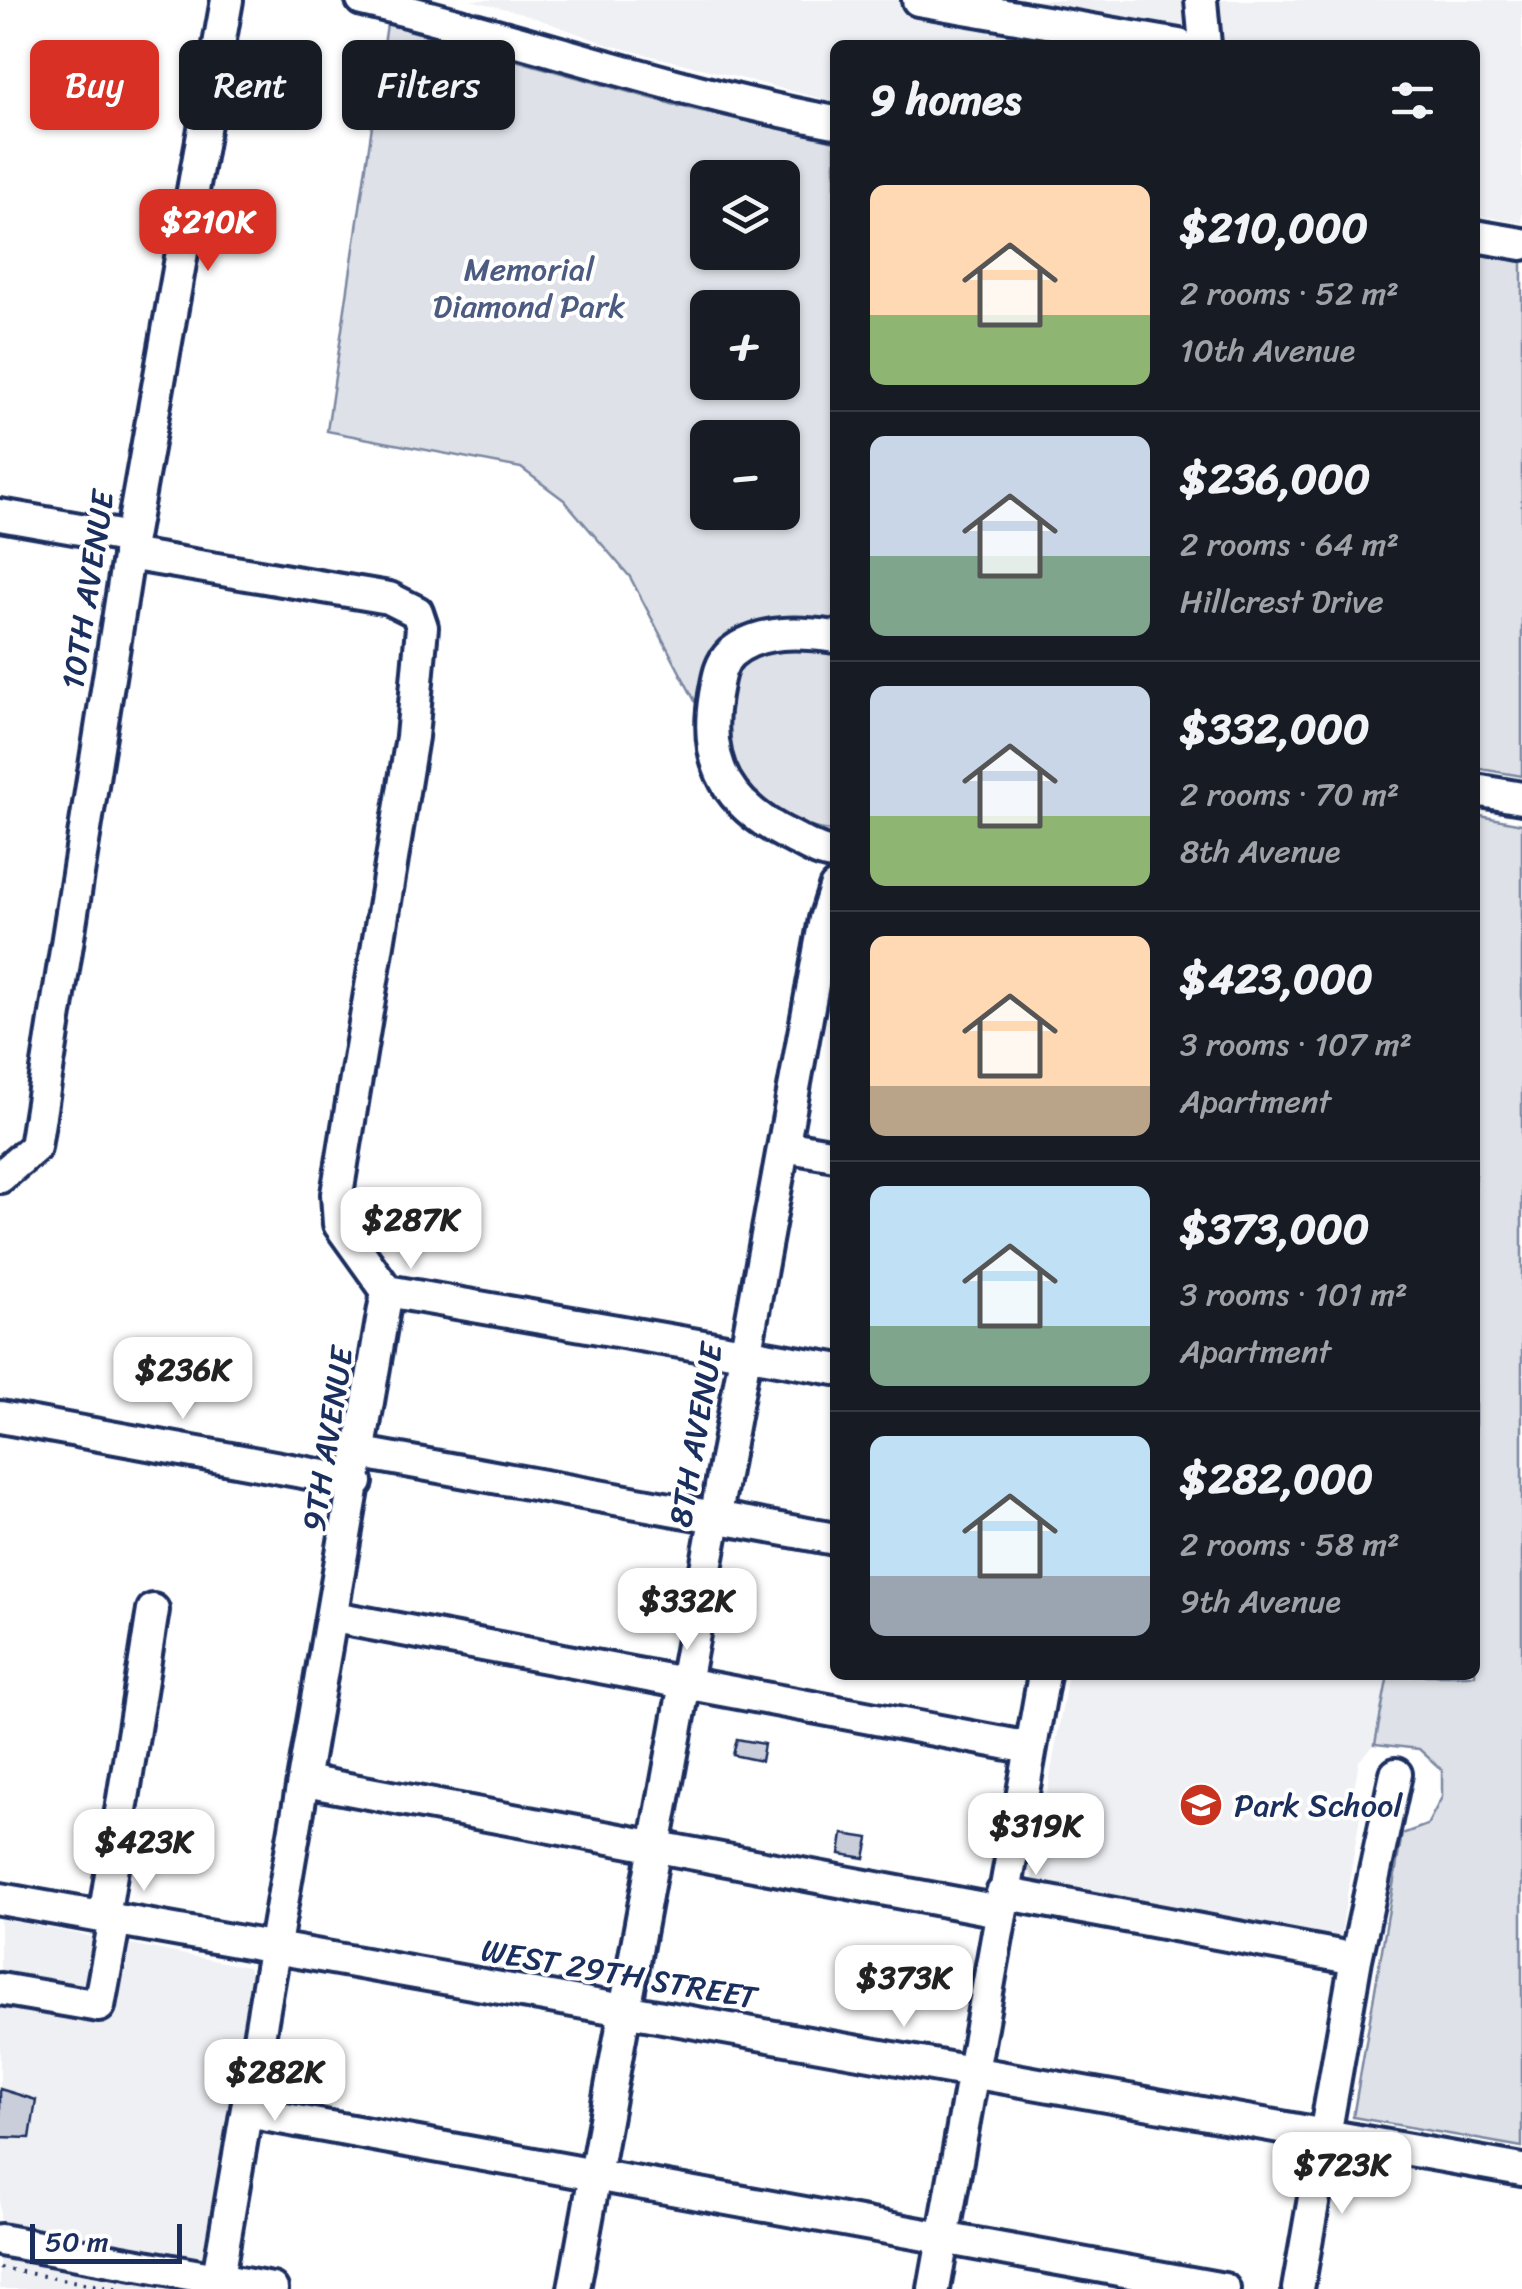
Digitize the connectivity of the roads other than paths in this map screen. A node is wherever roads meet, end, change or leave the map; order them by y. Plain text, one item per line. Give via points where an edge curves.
1 (227, 0) edge
2 (362, 0) edge
3 (918, 0) edge
4 (1201, 0) edge
5 (1151, 40) edge
6 (1205, 40) edge
7 (830, 121) edge
8 (1480, 237) edge
9 (1522, 244) edge
10 (0, 514) edge
11 (129, 546) junction
12 (830, 636) edge
13 (1480, 791) edge
14 (1522, 798) edge
15 (830, 852) edge
16 (830, 904) edge
17 (821, 1028) edge
18 (784, 1146) junction
19 (830, 1154) edge
20 (0, 1177) edge
21 (387, 1291) junction
22 (747, 1354) junction
23 (830, 1368) edge
24 (0, 1417) edge
25 (360, 1467) junction
26 (717, 1518) junction
27 (830, 1538) edge
28 (153, 1610) dead end
29 (334, 1617) junction
30 (1043, 1680) edge
31 (687, 1683) junction
32 (1030, 1748) junction
33 (1396, 1774) dead end
34 (305, 1781) junction
35 (654, 1844) junction
36 (0, 1899) edge
37 (1001, 1902) junction
38 (110, 1918) junction
39 (276, 1948) junction
40 (1356, 1959) junction
41 (0, 1989) edge
42 (626, 2010) junction
43 (973, 2072) junction
44 (247, 2112) junction
45 (1326, 2135) junction
46 (1522, 2170) edge
47 (594, 2173) junction
48 (943, 2238) junction
49 (0, 2240) edge
50 (217, 2284) edge
51 (272, 2289) edge
52 (574, 2289) edge
53 (934, 2289) edge
54 (1224, 2289) edge
55 (1298, 2289) edge

1 - 11 street, 10TH AVENUE
2 - 7 street
3 - 5 street
4 - 6 street
8 - 9 street
10 - 11 street
11 - 20 street, 10TH AVENUE via 35,1147
11 - 21 street via 389,598 417,612 422,655 412,737 337,1194 338,1224
12 - 15 street via 793,630 743,646 720,668 712,714 713,759 732,793 774,828
13 - 14 street
16 - 17 street, 8TH AVENUE
17 - 18 street, 8TH AVENUE
18 - 19 street
18 - 22 street, 8TH AVENUE
21 - 22 street
21 - 25 street, 9TH AVENUE
22 - 23 street
22 - 26 street, 8TH AVENUE
24 - 25 street
25 - 26 street
25 - 29 street, 9TH AVENUE
26 - 27 street
26 - 31 street, 8TH AVENUE
28 - 38 street
29 - 31 street
29 - 34 street, 9TH AVENUE
30 - 32 street
31 - 32 street
31 - 35 street, 8TH AVENUE
32 - 37 street
33 - 40 street
34 - 35 street
34 - 39 street, 9TH AVENUE
35 - 37 street
35 - 42 street, 8TH AVENUE
36 - 38 street, WEST 29TH STREET
37 - 40 street
37 - 43 street
38 - 39 street, WEST 29TH STREET
38 - 41 street via 99,2006
39 - 42 street, WEST 29TH STREET
39 - 44 street, 9TH AVENUE
40 - 45 street
42 - 43 street, WEST 29TH STREET
42 - 47 street, 8TH AVENUE
43 - 45 street, WEST 29TH STREET
43 - 48 street
44 - 47 street
44 - 50 street, 9TH AVENUE
45 - 46 street, WEST 29TH STREET
45 - 55 street
47 - 48 street
47 - 52 street, 8TH AVENUE
48 - 53 street
48 - 54 street
49 - 50 street
50 - 51 street

